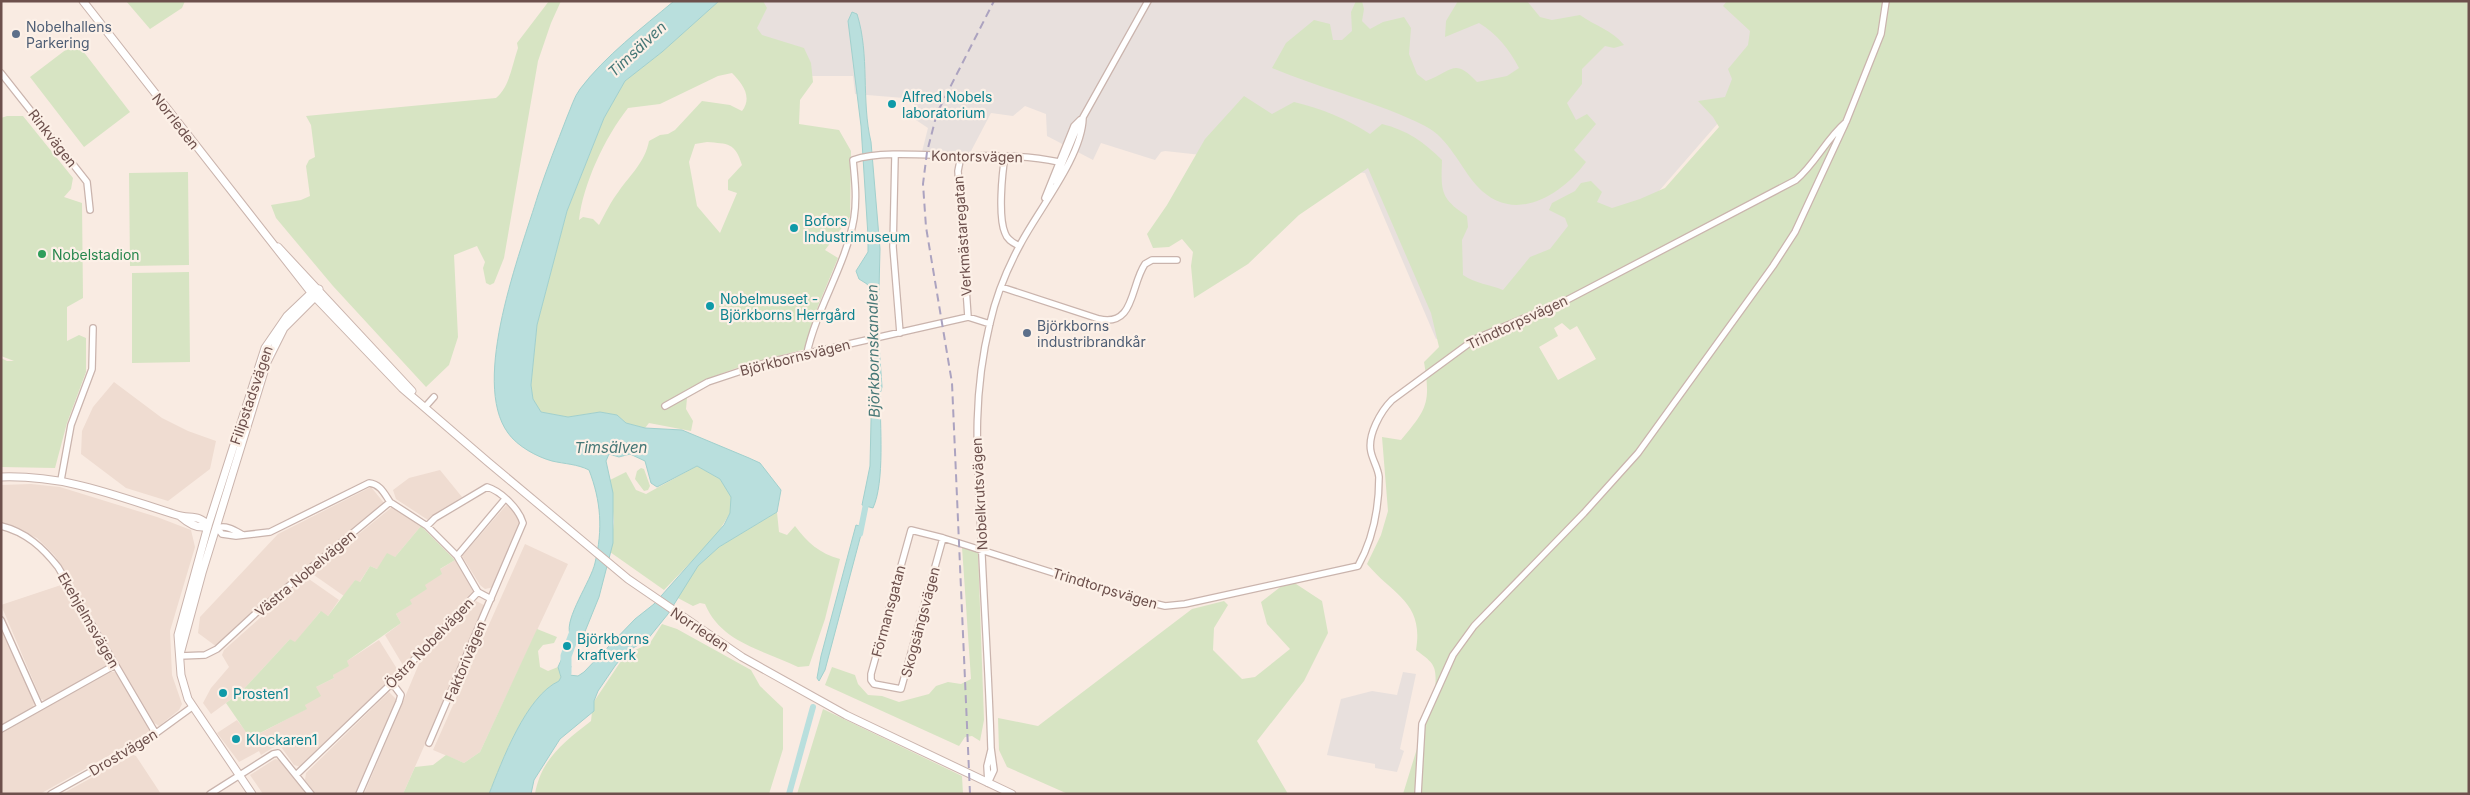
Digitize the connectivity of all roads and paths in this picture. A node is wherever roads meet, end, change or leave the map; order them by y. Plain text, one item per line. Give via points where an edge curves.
1 (83, 1) edge
2 (1148, 1) edge
3 (1886, 1) edge
4 (1, 73) edge
5 (1083, 118) junction
6 (1846, 122) junction
7 (1069, 147) junction
8 (895, 156) junction
9 (961, 156) junction
10 (1004, 156) junction
11 (1059, 162) junction
12 (90, 210) dead end
13 (1040, 212) junction
14 (1019, 246) junction
15 (1178, 260) dead end
16 (1001, 287) junction
17 (316, 292) junction
18 (968, 317) junction
19 (990, 324) junction
20 (93, 328) dead end
21 (900, 333) junction
22 (807, 354) junction
23 (434, 397) dead end
24 (426, 406) junction
25 (665, 406) dead end
26 (1, 477) edge
27 (61, 480) junction
28 (505, 499) junction
29 (390, 502) junction
30 (1, 526) edge
31 (208, 526) junction
32 (427, 526) junction
33 (217, 528) junction
34 (911, 530) joint
35 (943, 538) junction
36 (982, 552) junction
37 (457, 556) junction
38 (478, 592) junction
39 (491, 599) junction
40 (1, 620) edge
41 (180, 656) junction
42 (115, 665) junction
43 (392, 683) junction
44 (883, 686) joint
45 (192, 707) junction
46 (40, 708) junction
47 (1, 729) edge
48 (156, 734) junction
49 (429, 743) dead end
50 (296, 775) junction
51 (239, 776) junction
52 (988, 783) junction
53 (51, 794) edge
54 (210, 794) edge
55 (252, 794) edge
56 (311, 794) edge
57 (359, 794) edge
58 (1012, 794) edge
59 (1418, 794) edge

1 - 17 street, Norrleden via 282,258
2 - 5 street
3 - 6 street, Trindtorpsvägen via 1881,34
4 - 12 street, Rinkvägen via 87,182
5 - 7 street via 1083,126
5 - 7 street via 1074,126
6 - 36 street, Trindtorpsvägen via 1808,169 1787,186 1565,301 1475,340 1392,400 1382,412 1372,439 1371,454 1378,471 1376,520 1358,566 1165,606
6 - 59 street via 1795,232 1638,453 1474,626 1453,655 1422,724
7 - 11 street
7 - 13 street via 1058,183
8 - 9 street, Kontorsvägen
8 - 21 street via 892,241
8 - 22 street, Kontorsvägen via 853,160 856,206 852,229 812,331
9 - 10 street, Kontorsvägen
9 - 18 street, Verkmästaregatan via 958,171
10 - 11 street, Kontorsvägen
10 - 14 street via 1003,225 1005,234
11 - 13 street
13 - 14 street, Nobelkrutsvägen
14 - 16 street, Nobelkrutsvägen
15 - 16 street via 1152,260 1146,264 1126,312 1114,320 1098,319
16 - 19 street, Nobelkrutsvägen
17 - 24 street, Norrleden via 402,388
17 - 31 street, Filipstadsvägen via 287,316 265,348
17 - 33 street, Filipstadsvägen via 284,328 272,350
18 - 19 street
18 - 21 street, Björkbornsvägen
19 - 36 street, Nobelkrutsvägen via 976,408
20 - 27 street via 92,369 70,426
21 - 22 street, Björkbornsvägen
22 - 25 street, Björkbornsvägen via 708,382
23 - 24 street
24 - 52 street, Norrleden via 592,550 677,614 742,657 812,697
26 - 27 street
27 - 31 street via 120,495 180,516 200,518
28 - 32 street via 492,488 481,488
28 - 37 street
28 - 39 street, Faktorivägen via 515,508 523,523
29 - 32 street
29 - 33 street via 376,483 369,483 270,532 222,534
29 - 41 street, Västra Nobelvägen via 217,649 205,655
30 - 42 street, Ekehjelmsvägen via 30,538 50,556
31 - 33 street
31 - 41 street, Filipstadsvägen via 178,635
32 - 37 street
33 - 41 street, Filipstadsvägen
34 - 35 street, Trindtorpsvägen
34 - 44 street, Förmansgatan via 871,674 871,680
35 - 36 street, Trindtorpsvägen
35 - 44 street, Skogsängsvägen via 904,682 901,689
36 - 52 street, Nobelkrutsvägen via 991,748
37 - 38 street, Östra Nobelvägen
38 - 39 street
38 - 43 street, Östra Nobelvägen
39 - 49 street, Faktorivägen
40 - 46 street
41 - 45 street, Filipstadsvägen via 183,684
42 - 46 street
42 - 48 street, Ekehjelmsvägen
43 - 50 street, Östra Nobelvägen
43 - 57 street via 401,695 399,702
45 - 48 street, Drostvägen
45 - 51 street, Filipstadsvägen
46 - 47 street
48 - 53 street, Drostvägen
50 - 51 street via 278,753
50 - 56 street
51 - 54 street
51 - 55 street, Filipstadsvägen
52 - 58 street, Norrleden

